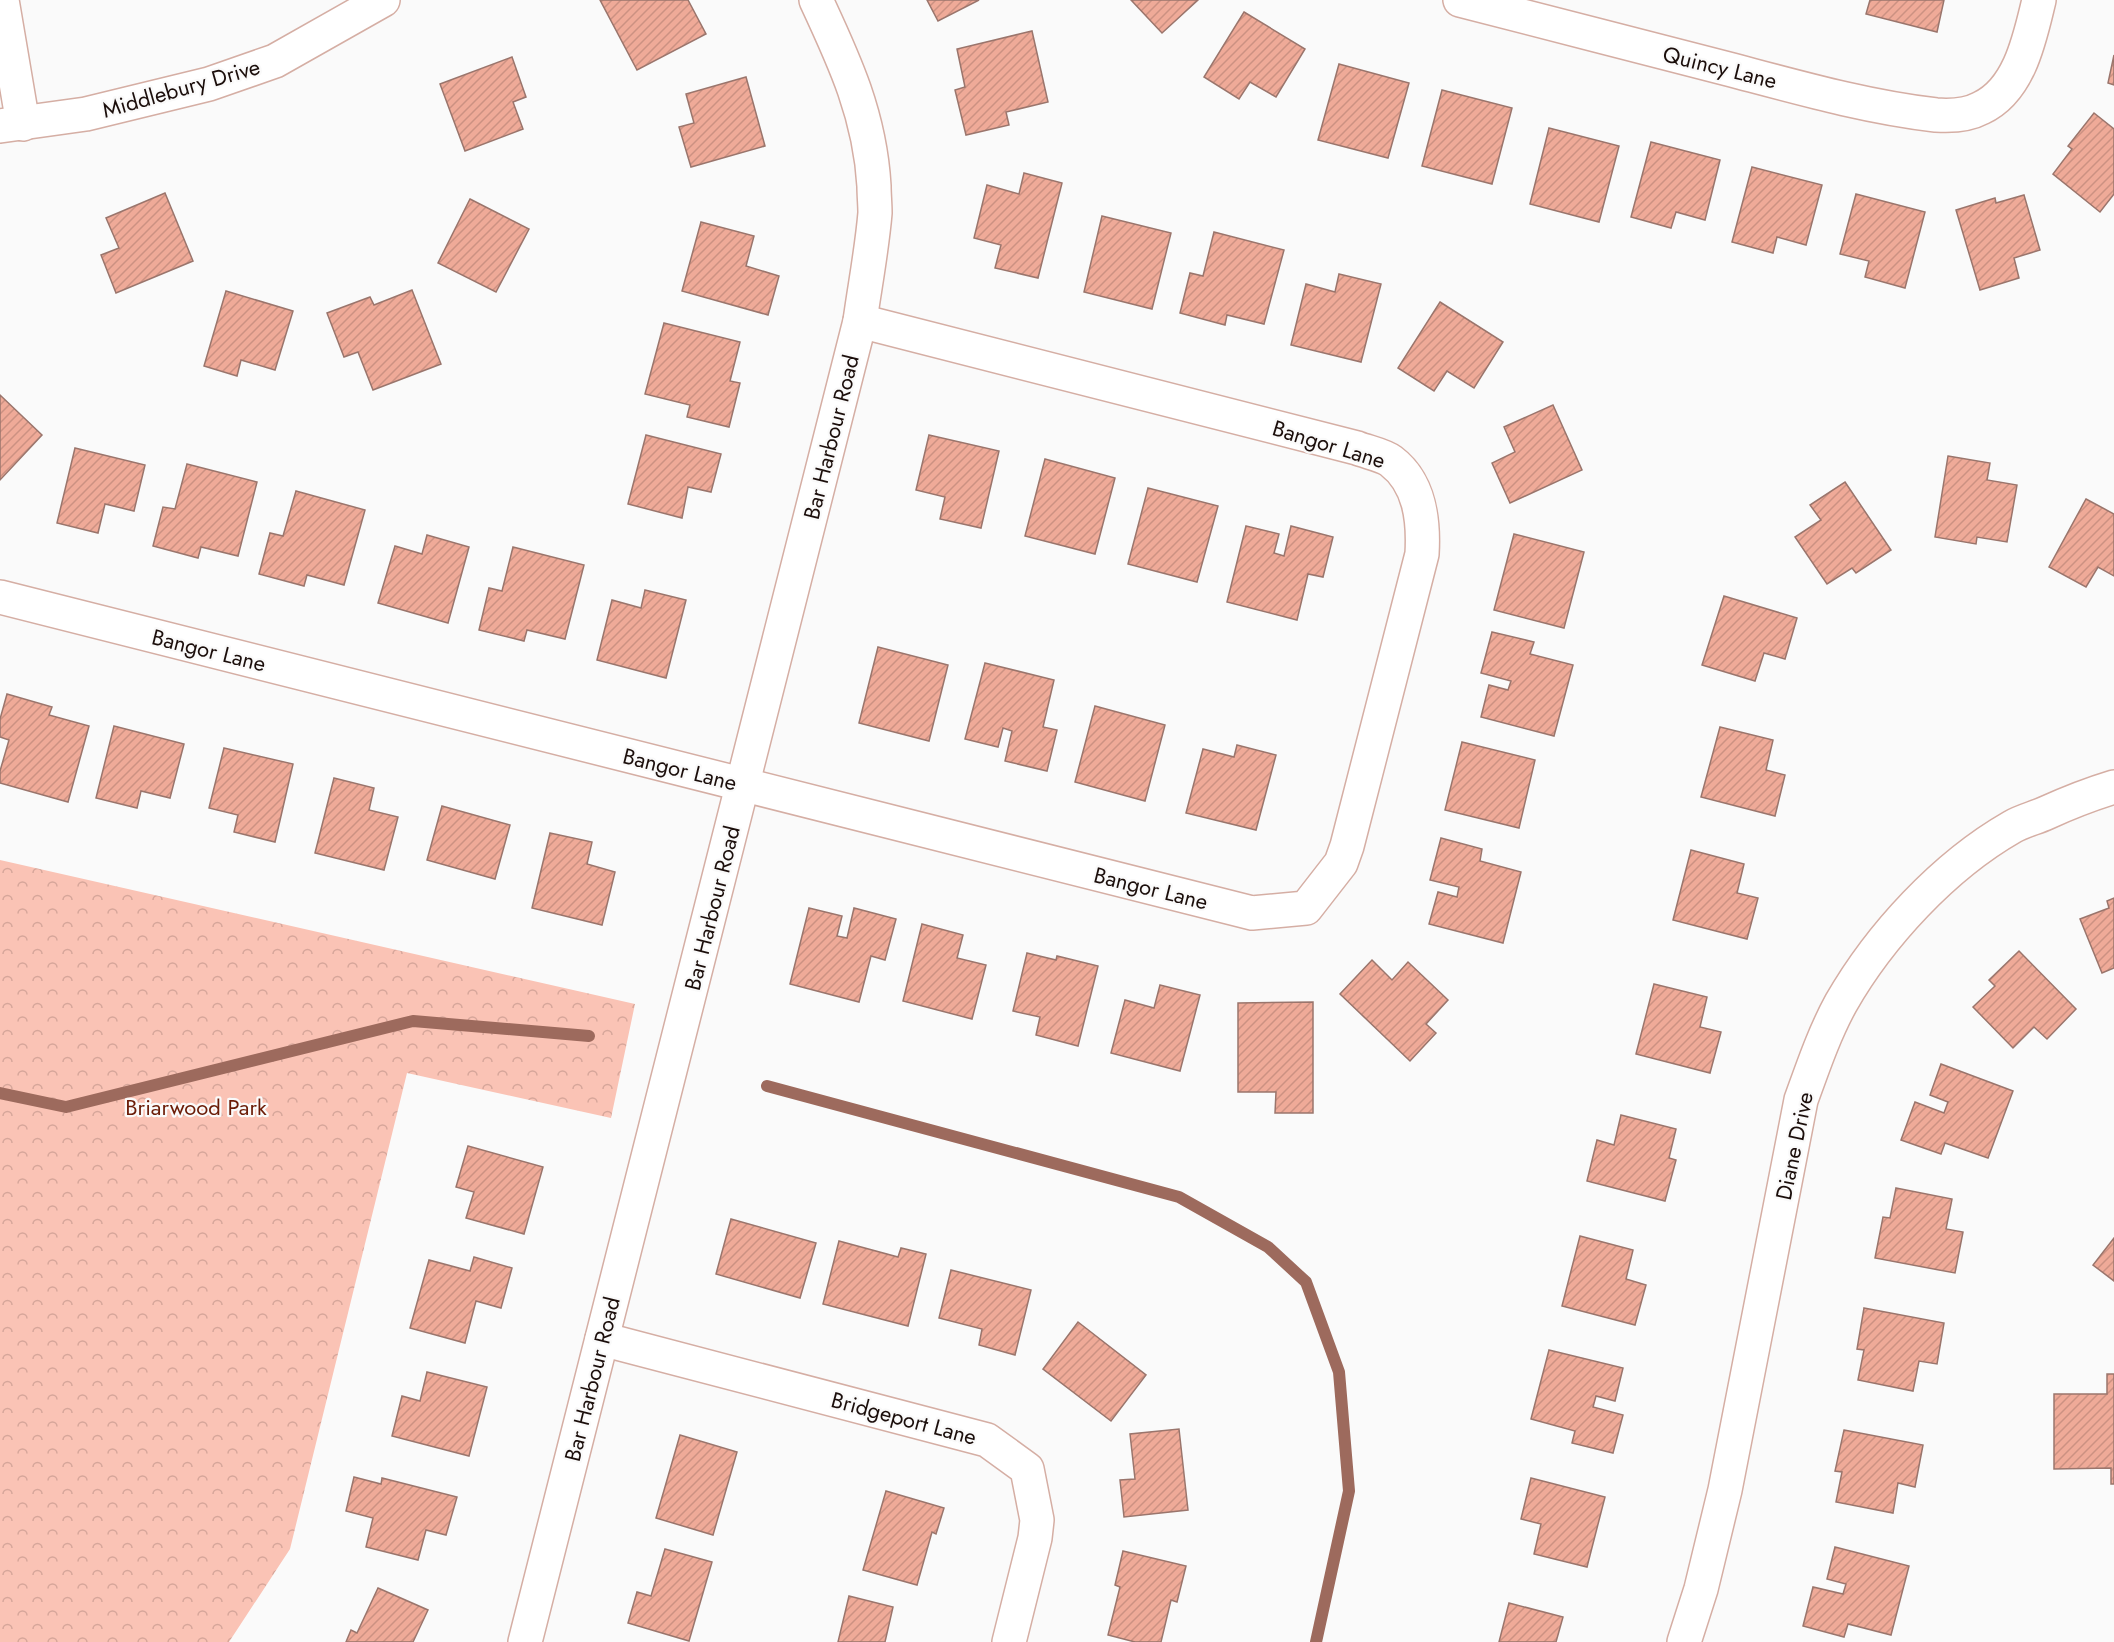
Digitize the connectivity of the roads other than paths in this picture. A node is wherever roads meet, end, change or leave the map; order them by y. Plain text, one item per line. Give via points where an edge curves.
1 (2, 0) edge
2 (383, 0) edge
3 (816, 0) edge
4 (1460, 0) edge
5 (2039, 0) edge
6 (11, 125) edge
7 (860, 321) junction
8 (0, 597) edge
9 (743, 786) junction
10 (2114, 787) edge
11 (602, 1339) junction
12 (525, 1642) edge
13 (1009, 1642) edge
14 (1684, 1642) edge

1 - 6 street
2 - 6 street, Middlebury Drive via 275,61 209,84 86,114
3 - 7 street, Bar Harbour Road via 846,63 869,145 875,212
4 - 5 street, Quincy Lane via 1866,105 1938,115 1982,108 2000,93 2018,69 2027,48
7 - 9 street, Bar Harbour Road
7 - 9 street, Bangor Lane via 1357,448 1390,460 1412,482 1422,528 1422,554 1347,846 1341,863 1305,908 1252,913
8 - 9 street, Bangor Lane
9 - 11 street, Bar Harbour Road
10 - 14 street, Diane Drive via 2013,826 1937,883 1894,929 1836,1013 1801,1100 1725,1490
11 - 12 street, Bar Harbour Road
11 - 13 street, Bridgeport Lane via 987,1440 1027,1469 1037,1520

